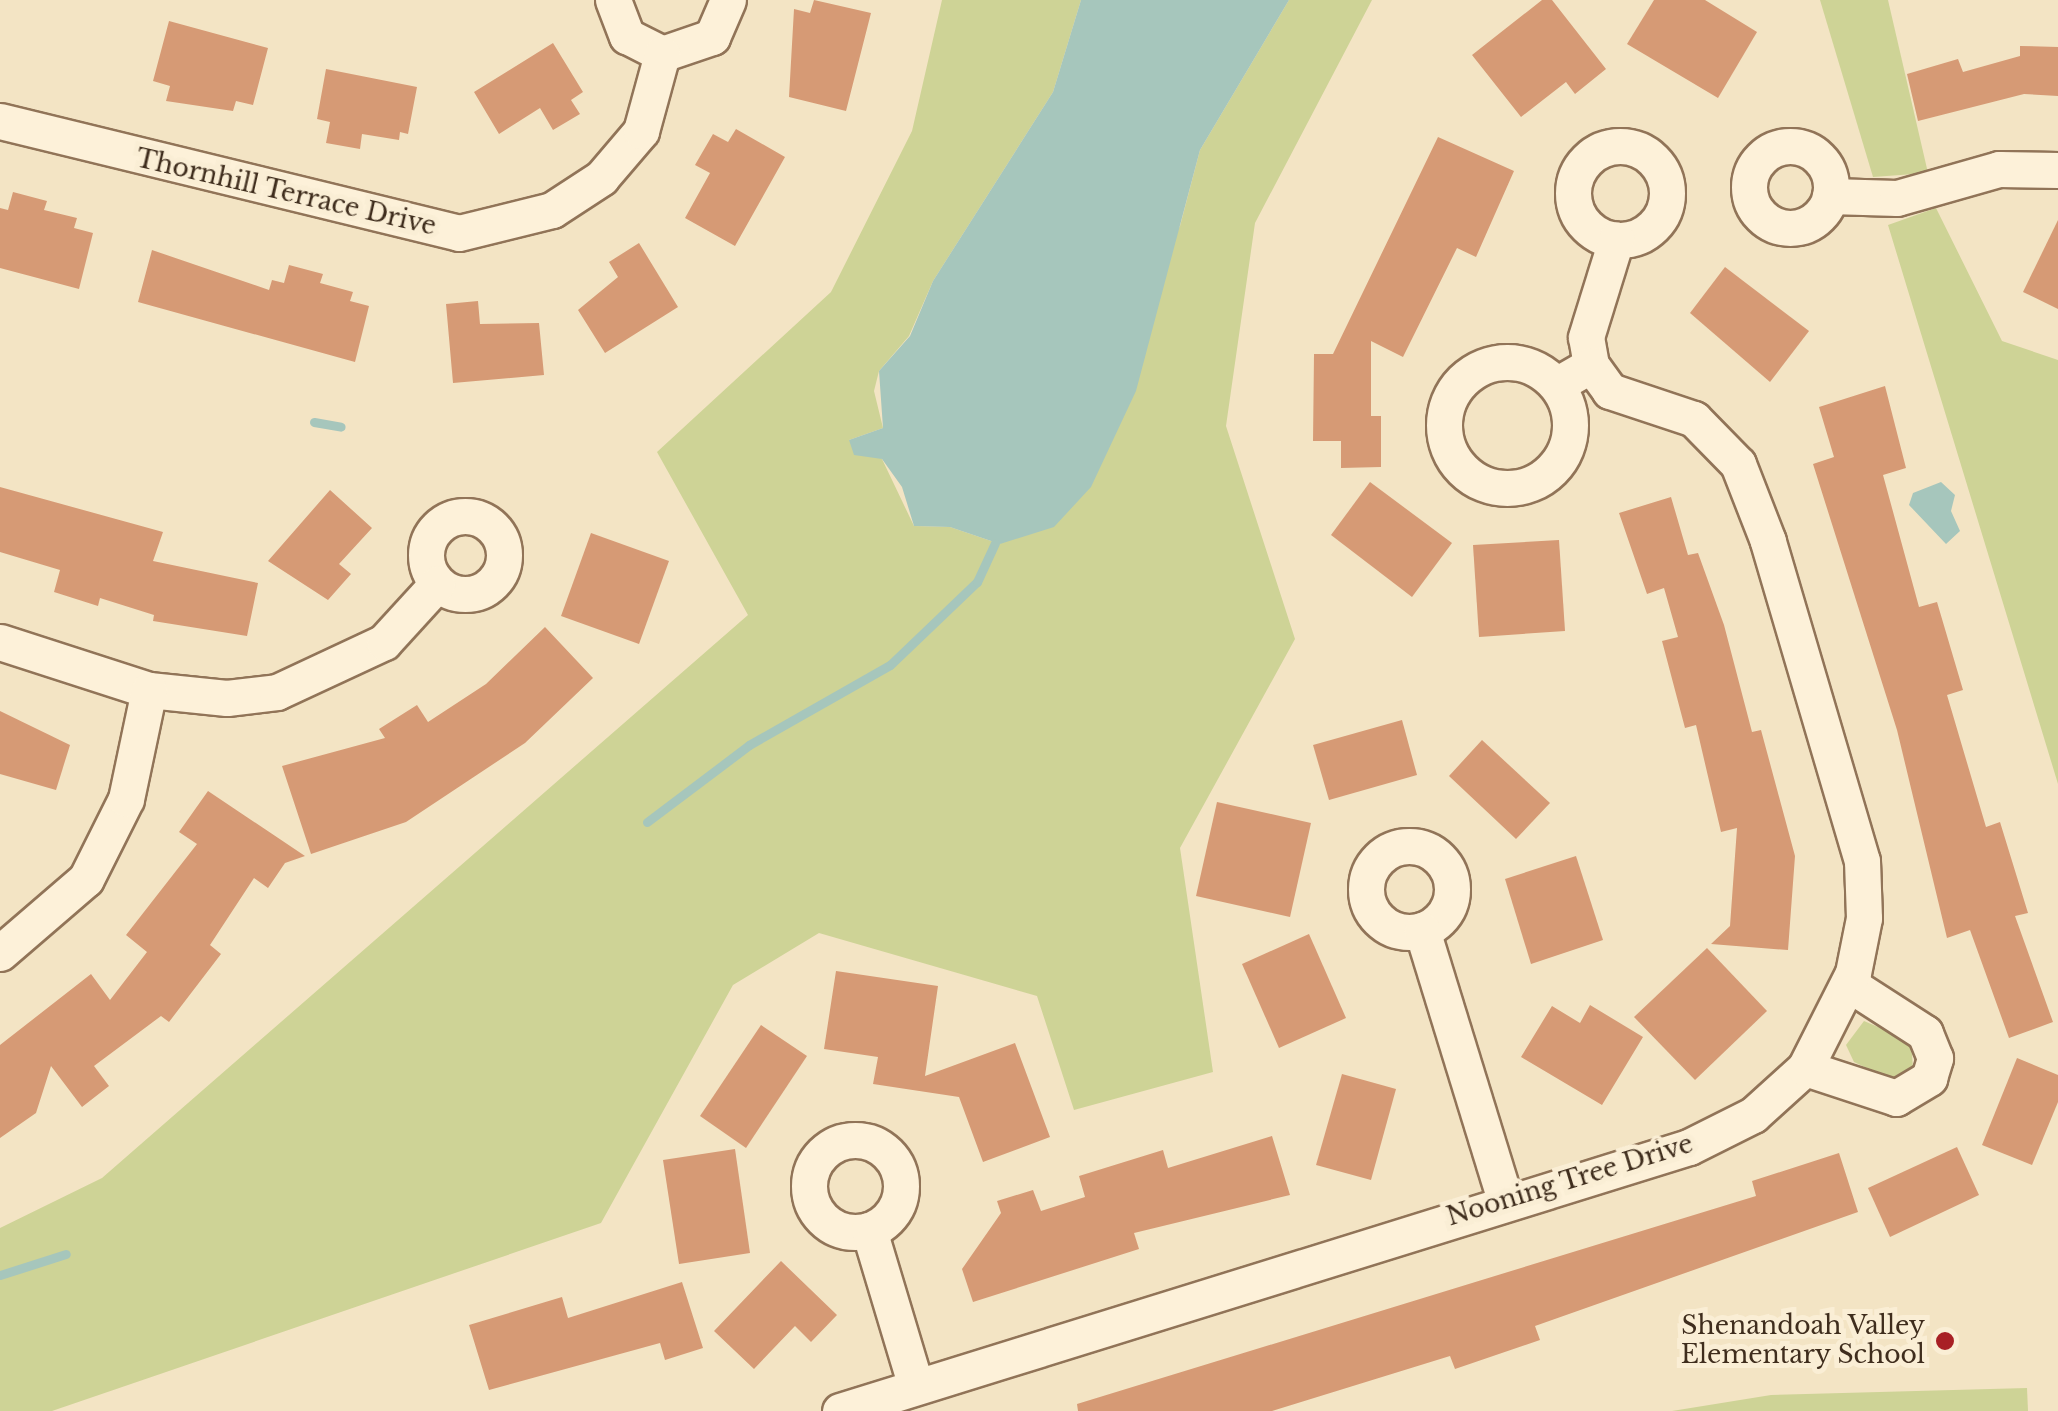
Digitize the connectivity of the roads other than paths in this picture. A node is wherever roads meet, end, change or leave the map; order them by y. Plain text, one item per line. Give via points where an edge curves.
1 (613, 0) edge
2 (728, 0) edge
3 (662, 54) junction
4 (0, 121) edge
5 (2058, 170) edge
6 (1830, 196) dead end
7 (1616, 240) dead end
8 (1590, 365) junction
9 (1556, 385) dead end
10 (437, 584) dead end
11 (0, 642) edge
12 (148, 690) junction
13 (1422, 930) dead end
14 (0, 952) edge
15 (1849, 984) junction
16 (1804, 1068) junction
17 (1505, 1200) junction
18 (868, 1230) dead end
19 (915, 1384) junction
20 (840, 1411) edge

1 - 3 street via 628,36
2 - 3 street via 712,37
3 - 4 street, Thornhill Terrace Drive via 641,131 600,178 552,210 459,233
5 - 6 street via 1998,169 1896,198
7 - 8 street via 1586,337
8 - 9 street
8 - 15 street, Nooning Tree Drive via 1610,390 1694,418 1738,464 1768,541 1862,861 1864,918
10 - 12 street via 384,642 318,678 227,698
11 - 12 street
12 - 14 street via 126,799 86,879
13 - 17 street
15 - 16 street, Nooning Tree Drive
15 - 16 street via 1925,1033 1935,1058 1930,1078 1896,1098
16 - 17 street, Nooning Tree Drive via 1753,1115 1689,1148
17 - 19 street, Nooning Tree Drive
18 - 19 street
19 - 20 street, Nooning Tree Drive

